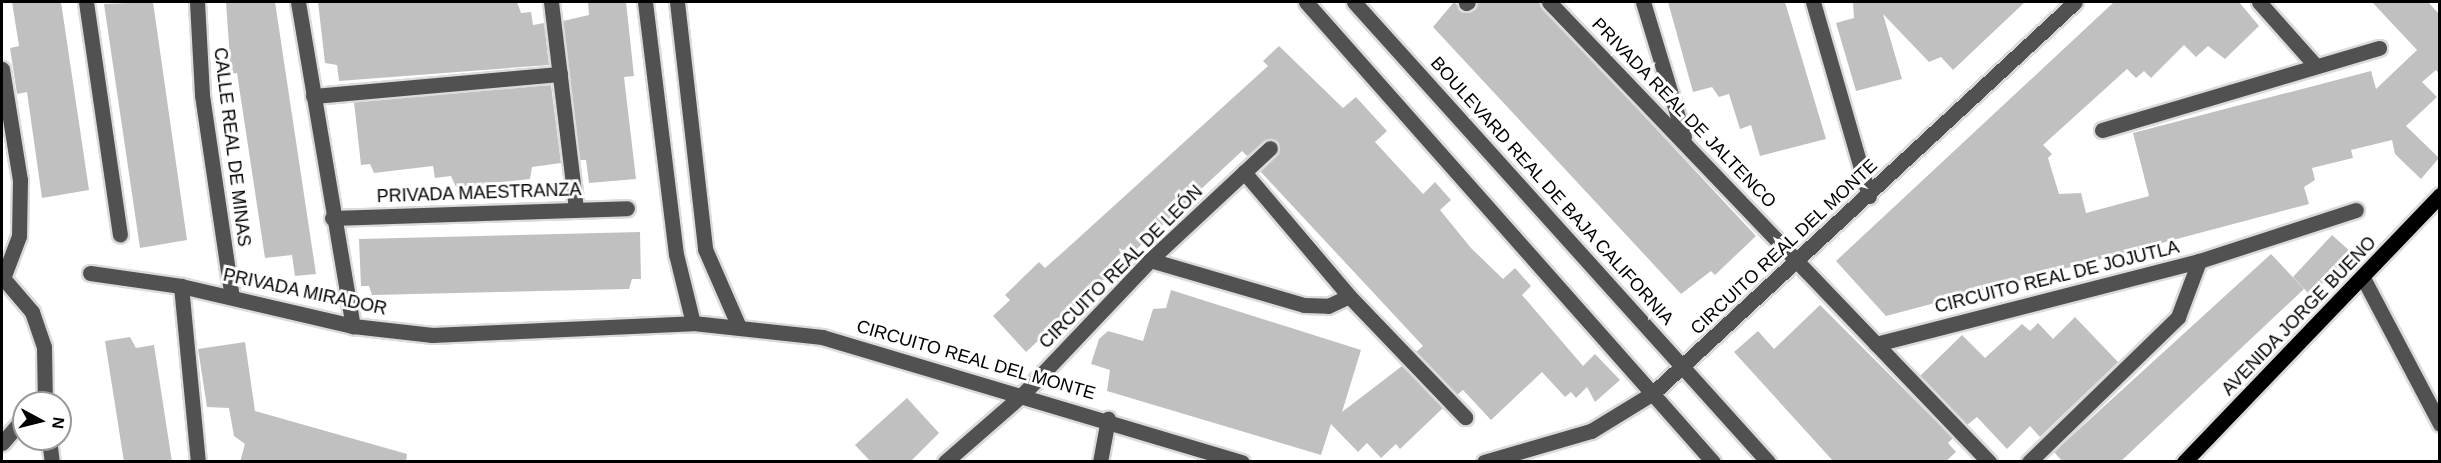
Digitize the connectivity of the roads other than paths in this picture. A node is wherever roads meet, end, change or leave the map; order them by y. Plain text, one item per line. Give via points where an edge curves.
1 (86, 2) edge
2 (197, 2) edge
3 (298, 2) edge
4 (551, 2) edge
5 (645, 2) edge
6 (677, 2) edge
7 (1308, 2) edge
8 (1354, 2) edge
9 (1549, 2) edge
10 (1643, 2) edge
11 (1813, 2) edge
12 (2075, 2) edge
13 (2259, 2) edge
14 (2379, 48) dead end
15 (2314, 64) junction
16 (2, 69) edge
17 (560, 74) junction
18 (313, 96) junction
19 (2102, 130) dead end
20 (1685, 140) junction
21 (1270, 148) dead end
22 (1244, 172) junction
23 (2439, 195) edge
24 (1869, 196) junction
25 (627, 208) dead end
26 (576, 210) junction
27 (2356, 210) dead end
28 (332, 218) junction
29 (120, 235) dead end
30 (1150, 260) junction
31 (1798, 261) junction
32 (2199, 261) junction
33 (90, 273) dead end
34 (2363, 278) junction
35 (2, 279) edge
36 (181, 286) junction
37 (1349, 296) junction
38 (232, 297) junction
39 (693, 323) junction
40 (353, 326) junction
41 (739, 327) junction
42 (1876, 344) junction
43 (1684, 365) junction
44 (42, 391) edge
45 (1653, 393) junction
46 (1023, 394) junction
47 (1465, 417) dead end
48 (1108, 419) junction
49 (2439, 424) edge
50 (12, 432) edge
51 (2, 444) edge
52 (198, 462) edge
53 (945, 462) edge
54 (1100, 462) edge
55 (1242, 462) edge
56 (1484, 462) edge
57 (1713, 462) edge
58 (1768, 462) edge
59 (1989, 462) edge
60 (2029, 462) edge
61 (2184, 462) edge

1 - 29 street
2 - 38 street, CALLE REAL DE MINAS via 202,95
3 - 18 street
4 - 17 street
5 - 39 street via 676,254
6 - 41 street via 705,249
7 - 45 street
8 - 43 street, BOULEVARD REAL DE BAJA CALIFORNIA
9 - 20 street, PRIVADA REAL DE JALTENCO
10 - 20 street
11 - 24 street
12 - 24 street, CIRCUITO REAL DEL MONTE
13 - 15 street
14 - 15 street
15 - 19 street
16 - 35 street via 20,180 19,236
17 - 18 street
17 - 26 street
18 - 28 street
20 - 31 street, PRIVADA REAL DE JALTENCO
21 - 22 street, CIRCUITO REAL DE LEÓN
22 - 30 street, CIRCUITO REAL DE LEÓN
22 - 37 street
23 - 34 main road, AVENIDA JORGE BUENO
24 - 31 street, CIRCUITO REAL DEL MONTE
25 - 26 street, PRIVADA MAESTRANZA
26 - 28 street, PRIVADA MAESTRANZA
27 - 32 street
28 - 40 street
30 - 37 street via 1304,305 1328,306
30 - 46 street, CIRCUITO REAL DE LEÓN
31 - 42 street, PRIVADA REAL DE JALTENCO
31 - 43 street, CIRCUITO REAL DEL MONTE
32 - 42 street, CIRCUITO REAL DE JOJUTLA
32 - 60 street, CIRCUITO REAL DE JOJUTLA via 2178,318
33 - 36 street, PRIVADA MIRADOR
34 - 49 street
34 - 61 main road, AVENIDA JORGE BUENO
35 - 44 street via 32,312 44,347
36 - 38 street, PRIVADA MIRADOR
36 - 52 street
37 - 47 street
38 - 40 street, PRIVADA MIRADOR
39 - 40 street, PRIVADA MIRADOR via 432,334
39 - 41 street, CIRCUITO REAL DEL MONTE
41 - 46 street, CIRCUITO REAL DEL MONTE via 822,337
42 - 59 street, PRIVADA REAL DE JALTENCO
43 - 45 street, CIRCUITO REAL DEL MONTE
43 - 58 street, BOULEVARD REAL DE BAJA CALIFORNIA
45 - 56 street, CIRCUITO REAL DEL MONTE via 1591,431
45 - 57 street
46 - 48 street, CIRCUITO REAL DEL MONTE
46 - 53 street, CIRCUITO REAL DE LEÓN
48 - 54 street
48 - 55 street, CIRCUITO REAL DEL MONTE
50 - 51 street

